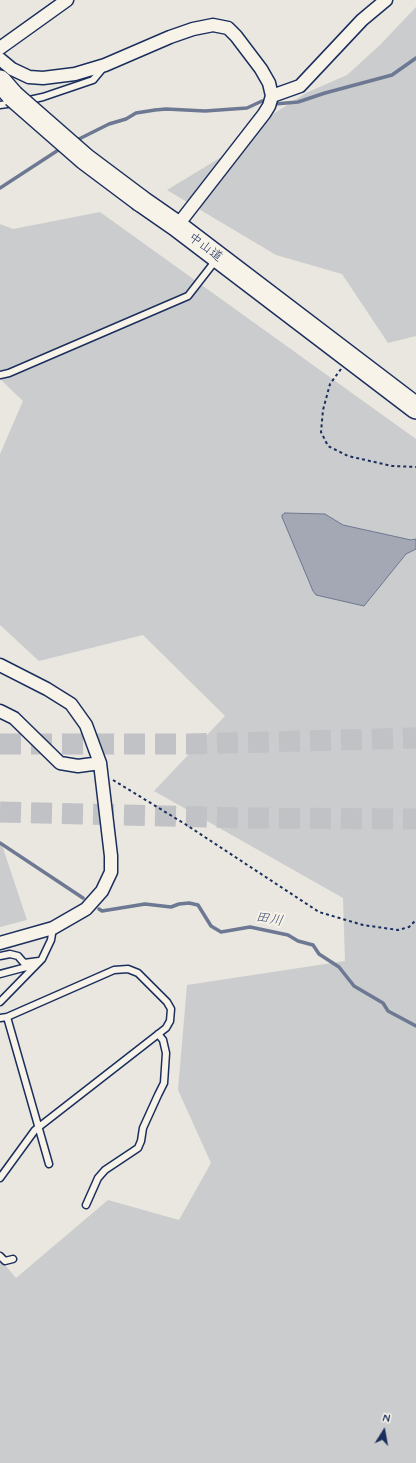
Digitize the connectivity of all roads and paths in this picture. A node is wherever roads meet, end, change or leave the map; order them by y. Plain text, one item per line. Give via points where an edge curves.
1 (67, 0) edge
2 (386, 0) edge
3 (0, 48) edge
4 (0, 59) edge
5 (105, 65) junction
6 (4, 94) edge
7 (270, 100) junction
8 (177, 226) junction
9 (218, 257) junction
10 (342, 368) dead end
11 (0, 375) edge
12 (416, 408) edge
13 (416, 467) edge
14 (0, 665) edge
15 (0, 711) edge
16 (100, 763) junction
17 (416, 920) edge
18 (53, 928) junction
19 (0, 943) edge
20 (0, 956) edge
21 (38, 962) junction
22 (0, 974) edge
23 (0, 1002) edge
24 (3, 1017) edge
25 (158, 1034) junction
26 (38, 1127) junction
27 (49, 1164) dead end
28 (0, 1178) edge
29 (86, 1205) dead end
30 (0, 1256) edge
31 (13, 1259) dead end

1 - 3 street
2 - 7 street via 362,20 300,86
4 - 5 street via 12,69 29,77 43,78 74,74
5 - 6 lane via 93,80 43,97
5 - 7 street via 193,29 213,25 228,28 261,69 269,83
6 - 8 highway, 中山道, bridge via 85,159
7 - 8 street via 264,114
8 - 9 highway, 中山道
9 - 11 lane via 188,296
9 - 12 highway, 中山道
10 - 13 path via 330,384 323,410 321,432 328,446 348,456 392,466
14 - 16 street via 71,704 86,725
15 - 16 street via 14,718 60,763 78,766
16 - 17 path via 112,780 185,824 319,912 363,925 398,930 409,927
16 - 18 street via 111,872 102,891 86,909
18 - 19 street
18 - 21 lane via 51,940
20 - 21 lane via 10,954 18,956 24,963
21 - 22 lane
21 - 23 lane
24 - 25 lane via 114,970 128,968 138,973 171,1009 170,1021
24 - 26 lane
25 - 26 lane
25 - 29 lane via 163,1040 166,1053 164,1083 143,1128 141,1141 138,1148 105,1170 98,1178
26 - 27 lane
26 - 28 lane
30 - 31 lane via 5,1261

